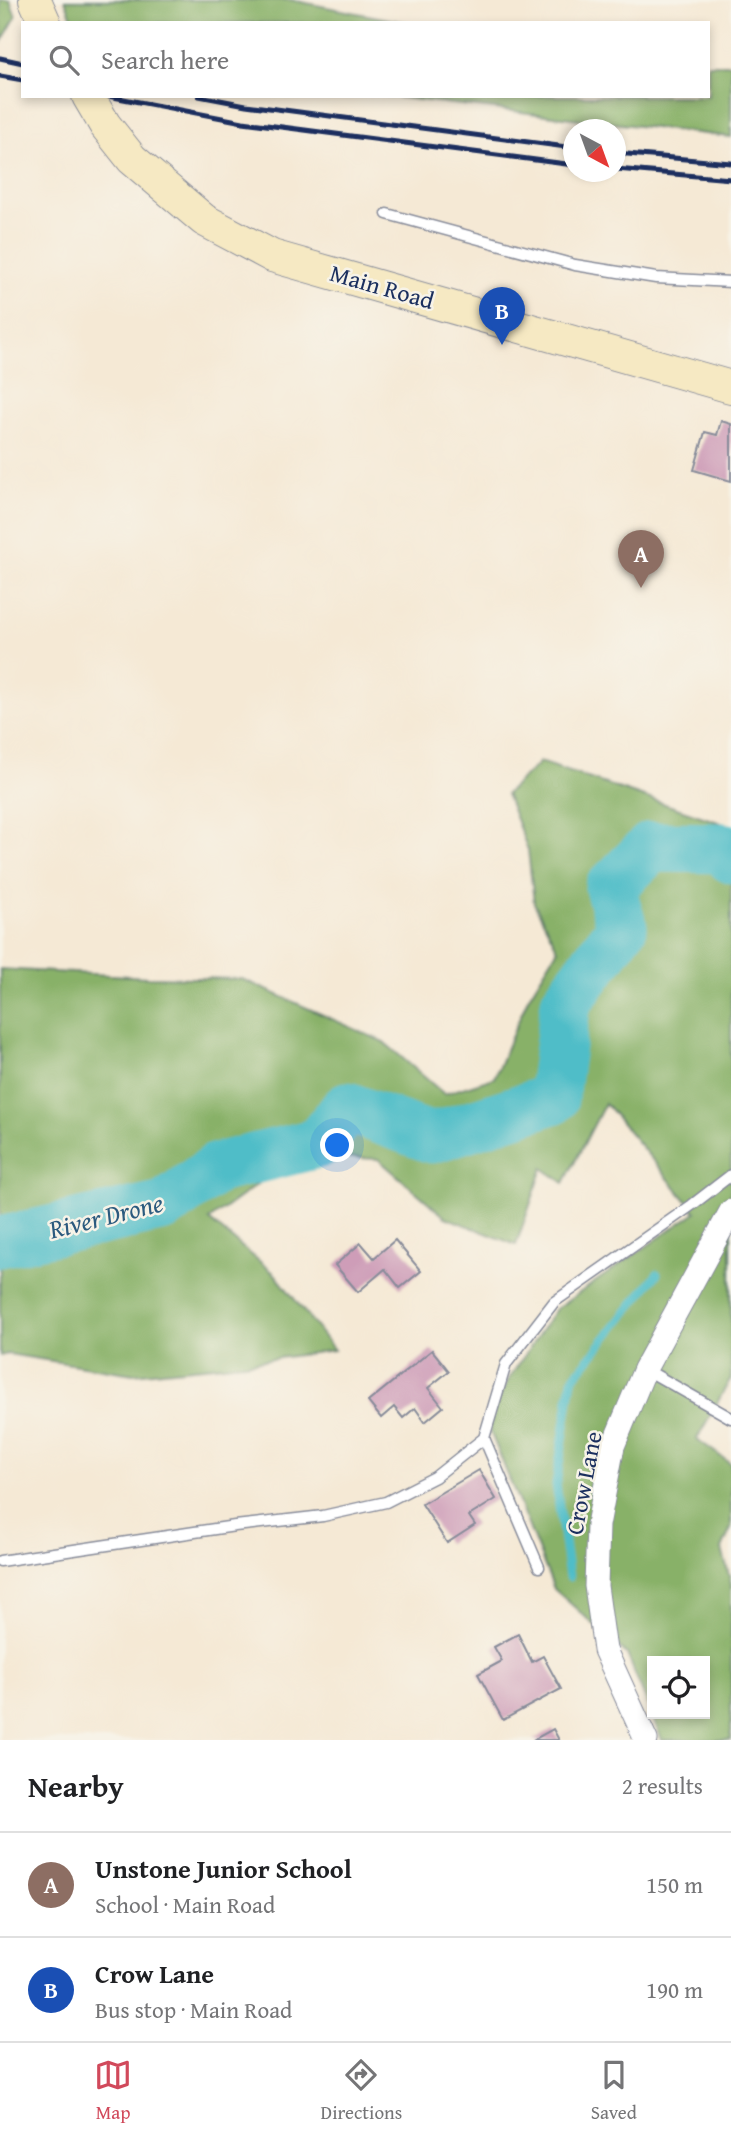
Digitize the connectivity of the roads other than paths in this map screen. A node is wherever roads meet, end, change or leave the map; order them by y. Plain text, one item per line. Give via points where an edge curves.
1 (35, 0) edge
2 (44, 21) edge
3 (89, 98) edge
4 (387, 214) dead end
5 (731, 282) edge
6 (731, 387) edge
7 (731, 1175) edge
8 (731, 1211) edge
9 (645, 1369) junction
10 (731, 1418) edge
11 (484, 1438) junction
12 (0, 1561) edge
13 (539, 1567) dead end
14 (646, 1740) edge

1 - 2 main road
3 - 6 main road, Main Road via 132,159 204,220 272,256
4 - 5 lane via 575,265 656,278
7 - 11 lane via 554,1302 506,1364
8 - 9 street, Crow Lane
9 - 10 lane
9 - 14 street, Crow Lane via 613,1446 598,1525 596,1586 605,1650
11 - 12 lane via 435,1477 386,1502 323,1516
11 - 13 lane

